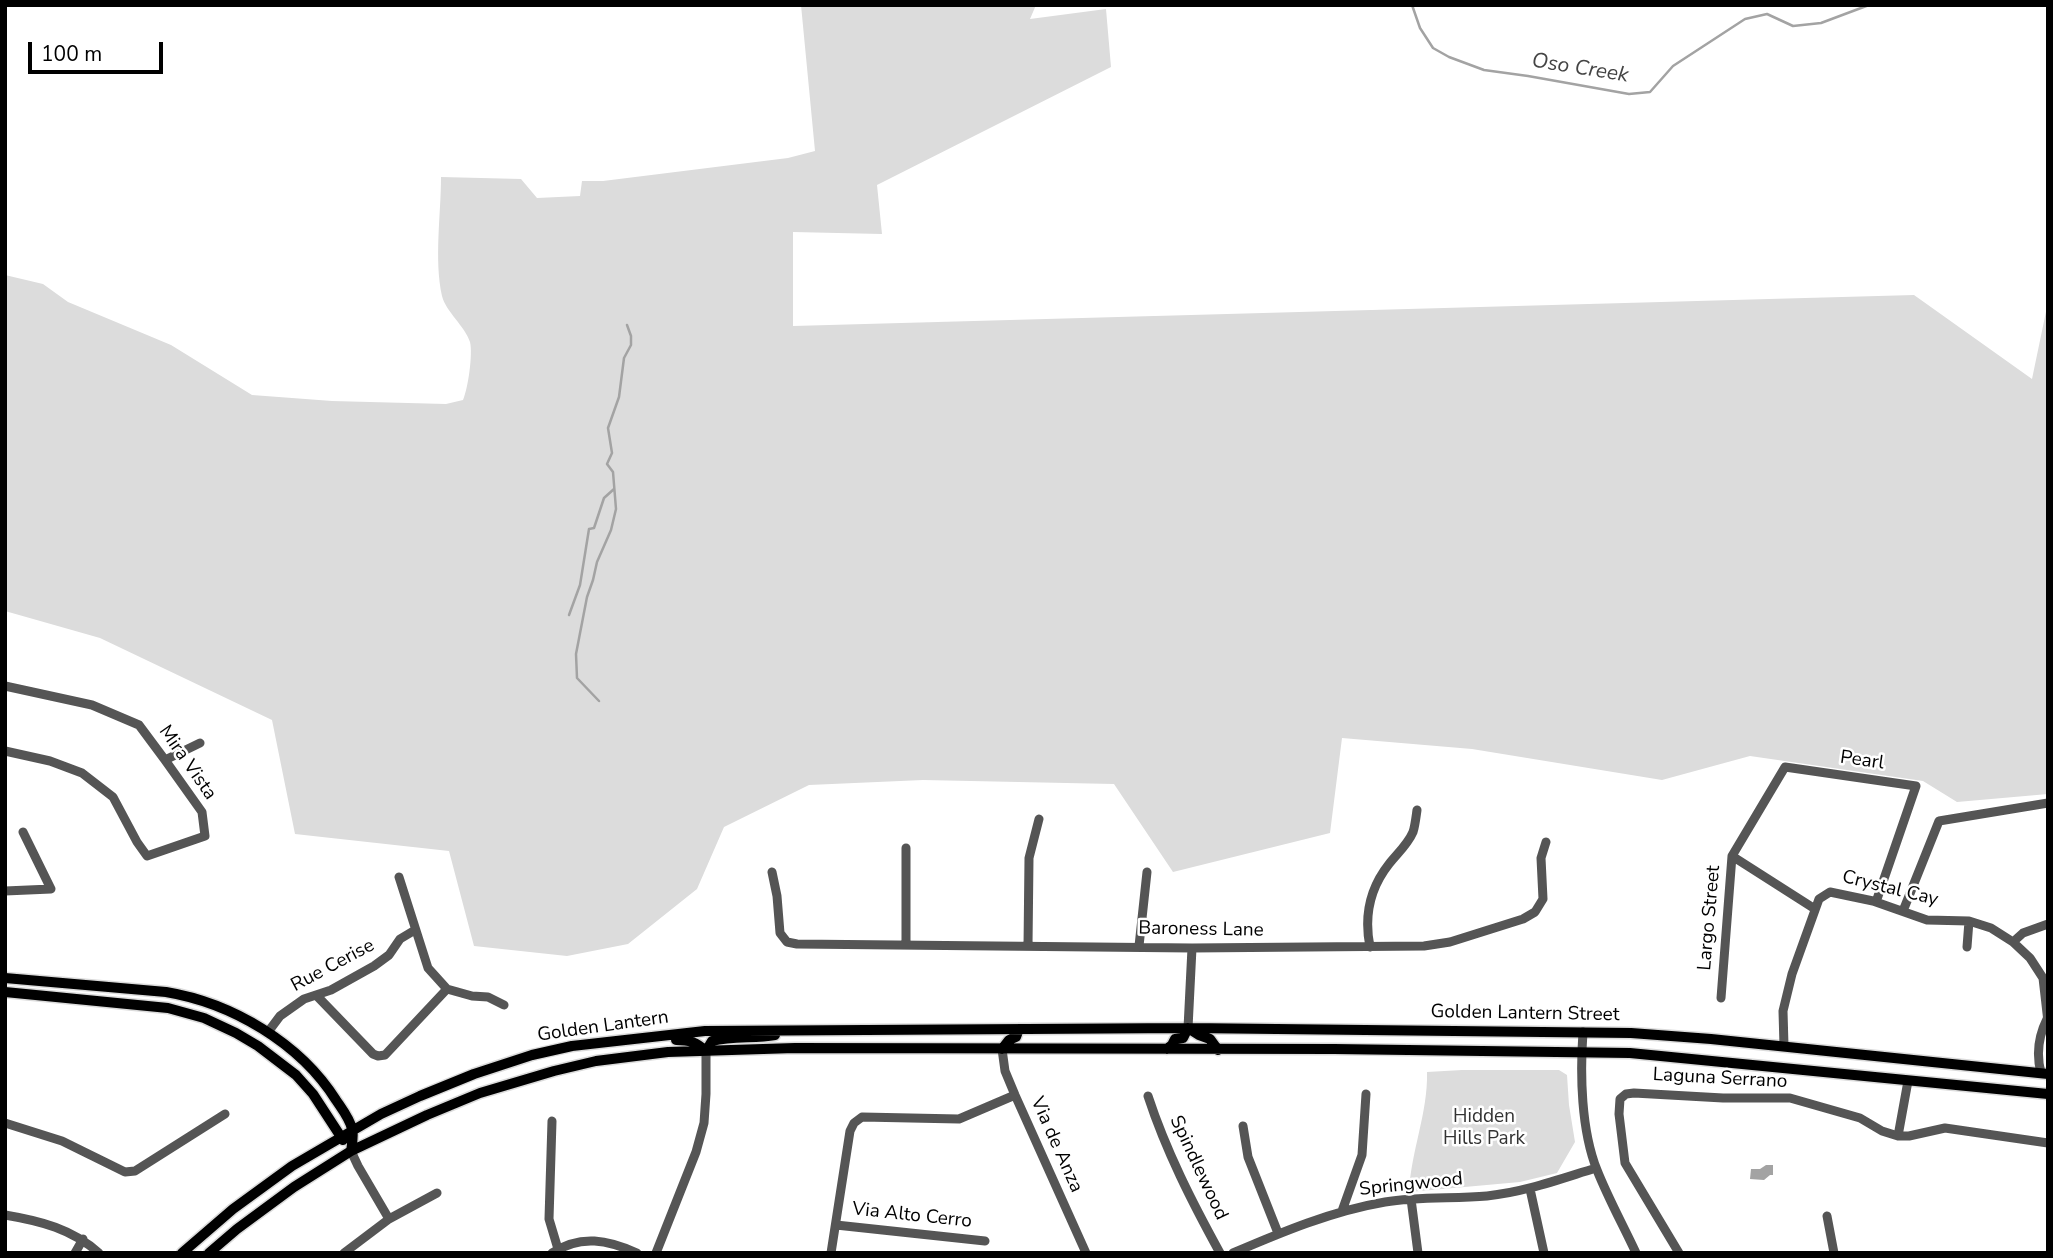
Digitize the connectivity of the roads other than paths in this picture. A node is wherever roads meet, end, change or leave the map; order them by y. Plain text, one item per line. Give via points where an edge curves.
1 (5, 686) edge
2 (200, 743) dead end
3 (5, 751) edge
4 (166, 760) junction
5 (2048, 803) edge
6 (1417, 810) dead end
7 (1040, 818) dead end
8 (23, 832) dead end
9 (1546, 842) dead end
10 (906, 848) dead end
11 (1732, 856) junction
12 (772, 872) dead end
13 (1147, 872) dead end
14 (399, 877) dead end
15 (5, 891) edge
16 (1876, 902) junction
17 (1815, 909) junction
18 (1903, 911) junction
19 (1969, 921) junction
20 (2048, 924) edge
21 (415, 930) junction
22 (2013, 942) junction
23 (906, 945) junction
24 (1028, 946) junction
25 (1139, 946) junction
26 (1370, 947) junction
27 (1967, 947) dead end
28 (1192, 948) junction
29 (5, 978) edge
30 (447, 989) junction
31 (5, 992) edge
32 (317, 996) junction
33 (1721, 998) dead end
34 (505, 1005) dead end
35 (2047, 1021) edge
36 (1188, 1028) junction
37 (784, 1029) junction
38 (1000, 1029) joint
39 (1019, 1029) junction
40 (975, 1031) junction
41 (268, 1032) junction
42 (1583, 1032) junction
43 (625, 1040) junction
44 (258, 1046) junction
45 (1784, 1046) junction
46 (1002, 1049) junction
47 (1167, 1049) junction
48 (1218, 1050) junction
49 (706, 1051) junction
50 (1581, 1052) junction
51 (2048, 1062) edge
52 (2045, 1075) edge
53 (1908, 1081) junction
54 (2004, 1089) junction
55 (1366, 1094) dead end
56 (2048, 1094) edge
57 (1015, 1095) junction
58 (1148, 1096) dead end
59 (225, 1114) dead end
60 (552, 1121) dead end
61 (5, 1123) edge
62 (1243, 1126) dead end
63 (352, 1130) junction
64 (341, 1136) junction
65 (1898, 1136) junction
66 (2048, 1143) edge
67 (351, 1151) junction
68 (1596, 1168) junction
69 (1530, 1189) junction
70 (437, 1193) dead end
71 (1411, 1199) junction
72 (1342, 1211) junction
73 (5, 1215) edge
74 (1827, 1216) dead end
75 (389, 1219) junction
76 (836, 1225) junction
77 (1278, 1233) junction
78 (83, 1239) junction
79 (985, 1241) dead end
80 (555, 1251) edge
81 (75, 1253) edge
82 (99, 1253) edge
83 (183, 1253) edge
84 (209, 1253) edge
85 (344, 1253) edge
86 (637, 1253) edge
87 (656, 1253) edge
88 (831, 1253) edge
89 (1086, 1253) edge
90 (1220, 1253) edge
91 (1233, 1253) edge
92 (1418, 1253) edge
93 (1544, 1253) edge
94 (1636, 1253) edge
95 (1679, 1253) edge
96 (1834, 1253) edge

1 - 4 street, Mira Vista via 92,705 139,725
2 - 4 street
3 - 4 street, Mira Vista via 82,773 113,797 147,856 205,836 202,812
5 - 18 street via 1939,821
6 - 26 street via 1413,831 1380,875 1372,894 1366,928
7 - 24 street via 1029,858
8 - 15 street via 51,888
9 - 26 street, Baroness Lane via 1541,858 1543,899 1529,916 1441,944
10 - 23 street
11 - 16 street, Pearl via 1785,767 1916,786
11 - 17 street, Largo Street
11 - 33 street, Largo Street
12 - 23 street, Baroness Lane via 780,933 787,942
13 - 25 street
14 - 21 street
16 - 17 street, Crystal Cay via 1830,892 1819,899
16 - 18 street, Crystal Cay
17 - 45 street via 1783,1011
18 - 19 street, Crystal Cay via 1927,920
19 - 22 street, Crystal Cay
19 - 27 street
20 - 22 street
21 - 30 street via 428,968
21 - 32 street, Rue Cerise via 400,939 389,956
22 - 35 street, Crystal Cay via 2043,978
23 - 24 street, Baroness Lane
24 - 25 street, Baroness Lane
25 - 28 street, Baroness Lane
26 - 28 street, Baroness Lane
28 - 36 street
29 - 41 main road via 189,995
30 - 32 street via 385,1055 378,1056
30 - 34 street
31 - 44 main road via 187,1012
32 - 41 street, Rue Cerise via 304,999 280,1016
35 - 52 street, Crystal Cay via 2040,1031 2037,1059
36 - 39 main road, Golden Lantern Street
36 - 42 main road, Golden Lantern Street
36 - 47 main road via 1183,1038
36 - 48 main road via 1210,1039
37 - 40 main road, Golden Lantern
37 - 43 main road, Golden Lantern
37 - 49 main road via 762,1037 724,1037 712,1041
38 - 39 main road, Golden Lantern Street
38 - 40 main road, Golden Lantern
39 - 46 main road
40 - 46 main road via 978,1038
41 - 44 main road
41 - 63 main road via 329,1089
42 - 45 main road, Golden Lantern Street
42 - 50 street
43 - 49 main road via 689,1040
43 - 63 main road, Golden Lantern via 572,1046 494,1067 420,1096
44 - 64 main road via 296,1075
45 - 52 main road, Golden Lantern Street
46 - 47 main road, Golden Lantern Street
46 - 49 main road, Golden Lantern
46 - 57 street, Via de Anza
47 - 48 main road, Golden Lantern Street
48 - 50 main road, Golden Lantern Street
49 - 67 main road, Golden Lantern via 596,1061 512,1082
49 - 87 street via 704,1124
50 - 53 main road, Golden Lantern Street via 1657,1054
50 - 68 street via 1585,1114
51 - 52 street
52 - 54 main road
53 - 54 main road, Golden Lantern Street
53 - 65 street
54 - 56 main road, Golden Lantern Street
55 - 72 street via 1362,1156
57 - 76 street via 959,1119 862,1117 850,1130
57 - 89 street, Via de Anza
58 - 90 street, Spindlewood via 1174,1163
59 - 61 street via 135,1171 125,1172 62,1141
60 - 80 street via 549,1219
62 - 77 street via 1248,1157
63 - 64 main road, Golden Lantern
63 - 67 main road
64 - 67 main road
64 - 83 main road, Golden Lantern via 262,1186
65 - 66 street via 1945,1128
65 - 95 street, Laguna Serrano via 1860,1118 1790,1098 1626,1094 1620,1100 1619,1114 1625,1163
67 - 75 street
67 - 84 main road, Golden Lantern via 265,1207
68 - 69 street, Springwood
68 - 94 street
69 - 71 street, Springwood
69 - 93 street
70 - 75 street
71 - 72 street, Springwood
71 - 92 street
72 - 77 street, Springwood
73 - 78 street via 56,1226
74 - 96 street
75 - 85 street
76 - 79 street, Via Alto Cerro
76 - 88 street
77 - 91 street, Springwood
78 - 81 street
78 - 82 street
80 - 86 street via 596,1239

